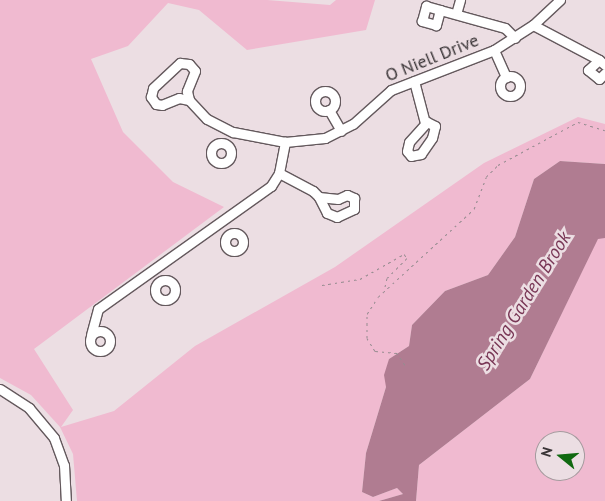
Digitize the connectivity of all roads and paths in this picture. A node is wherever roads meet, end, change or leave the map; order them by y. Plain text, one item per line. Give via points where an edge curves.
1 (460, 0) edge
2 (560, 0) edge
3 (440, 10) dead end
4 (456, 14) junction
5 (533, 25) junction
6 (515, 38) junction
7 (494, 50) junction
8 (602, 62) edge
9 (605, 73) edge
10 (506, 77) dead end
11 (414, 81) junction
12 (189, 100) junction
13 (329, 110) dead end
14 (424, 123) dead end
15 (226, 130) junction
16 (605, 130) edge
17 (341, 131) junction
18 (285, 142) junction
19 (222, 143) dead end
20 (279, 173) junction
21 (319, 197) dead end
22 (220, 222) junction
23 (229, 234) dead end
24 (152, 271) junction
25 (160, 282) dead end
26 (322, 285) dead end
27 (384, 291) junction
28 (91, 335) dead end
29 (406, 365) dead end
30 (0, 389) edge
31 (66, 501) edge

1 - 4 street
2 - 5 street, O Niell Drive
3 - 4 street
4 - 6 street via 505,28
5 - 6 street, O Niell Drive
5 - 8 street
6 - 7 street, O Niell Drive
7 - 10 street
7 - 11 street, O Niell Drive
8 - 9 street via 588,70 599,79
11 - 14 street
11 - 17 street, O Niell Drive via 381,97
12 - 12 street via 187,91 195,71 183,62 154,88 151,97 159,106 179,98
12 - 15 street via 207,119
13 - 17 street
15 - 18 street, O Niell Drive
15 - 19 street
16 - 27 path via 584,123 567,126 498,165 486,178 474,209
17 - 18 street, O Niell Drive via 314,141
18 - 20 street
20 - 21 street via 314,191
20 - 22 street via 271,186
22 - 23 street
22 - 24 street
24 - 25 street
24 - 28 street via 98,309
26 - 27 path via 360,279 404,254 407,258 387,278
27 - 29 path via 370,308 365,322 368,338 375,351 397,353
30 - 31 street via 40,418 61,451

